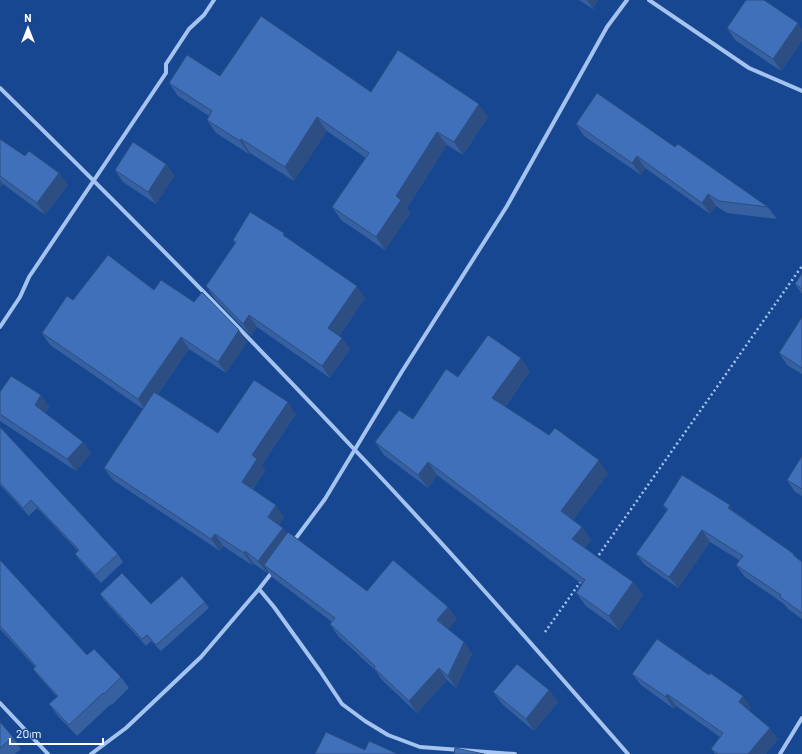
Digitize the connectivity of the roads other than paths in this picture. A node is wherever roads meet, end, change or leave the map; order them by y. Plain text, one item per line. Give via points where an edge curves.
1 (214, 0) edge
2 (627, 0) edge
3 (649, 0) edge
4 (0, 88) edge
5 (802, 91) edge
6 (94, 180) junction
7 (0, 327) edge
8 (355, 449) junction
9 (292, 544) edge
10 (278, 563) edge
11 (259, 589) junction
12 (0, 703) edge
13 (802, 718) edge
14 (442, 749) junction
15 (48, 754) edge
16 (91, 754) edge
17 (440, 754) edge
18 (515, 754) edge
19 (628, 754) edge
20 (780, 754) edge

1 - 6 street via 204,15 189,29 166,64 166,73
2 - 8 street via 607,27 507,206
3 - 5 street via 749,68
4 - 6 street
6 - 7 street via 29,277 20,297
6 - 8 street
8 - 9 street via 325,499
8 - 19 street
10 - 11 street
11 - 14 street via 342,704 388,735 420,747
11 - 16 street via 201,657 126,728
12 - 15 street
13 - 20 street
14 - 17 street
14 - 18 street

